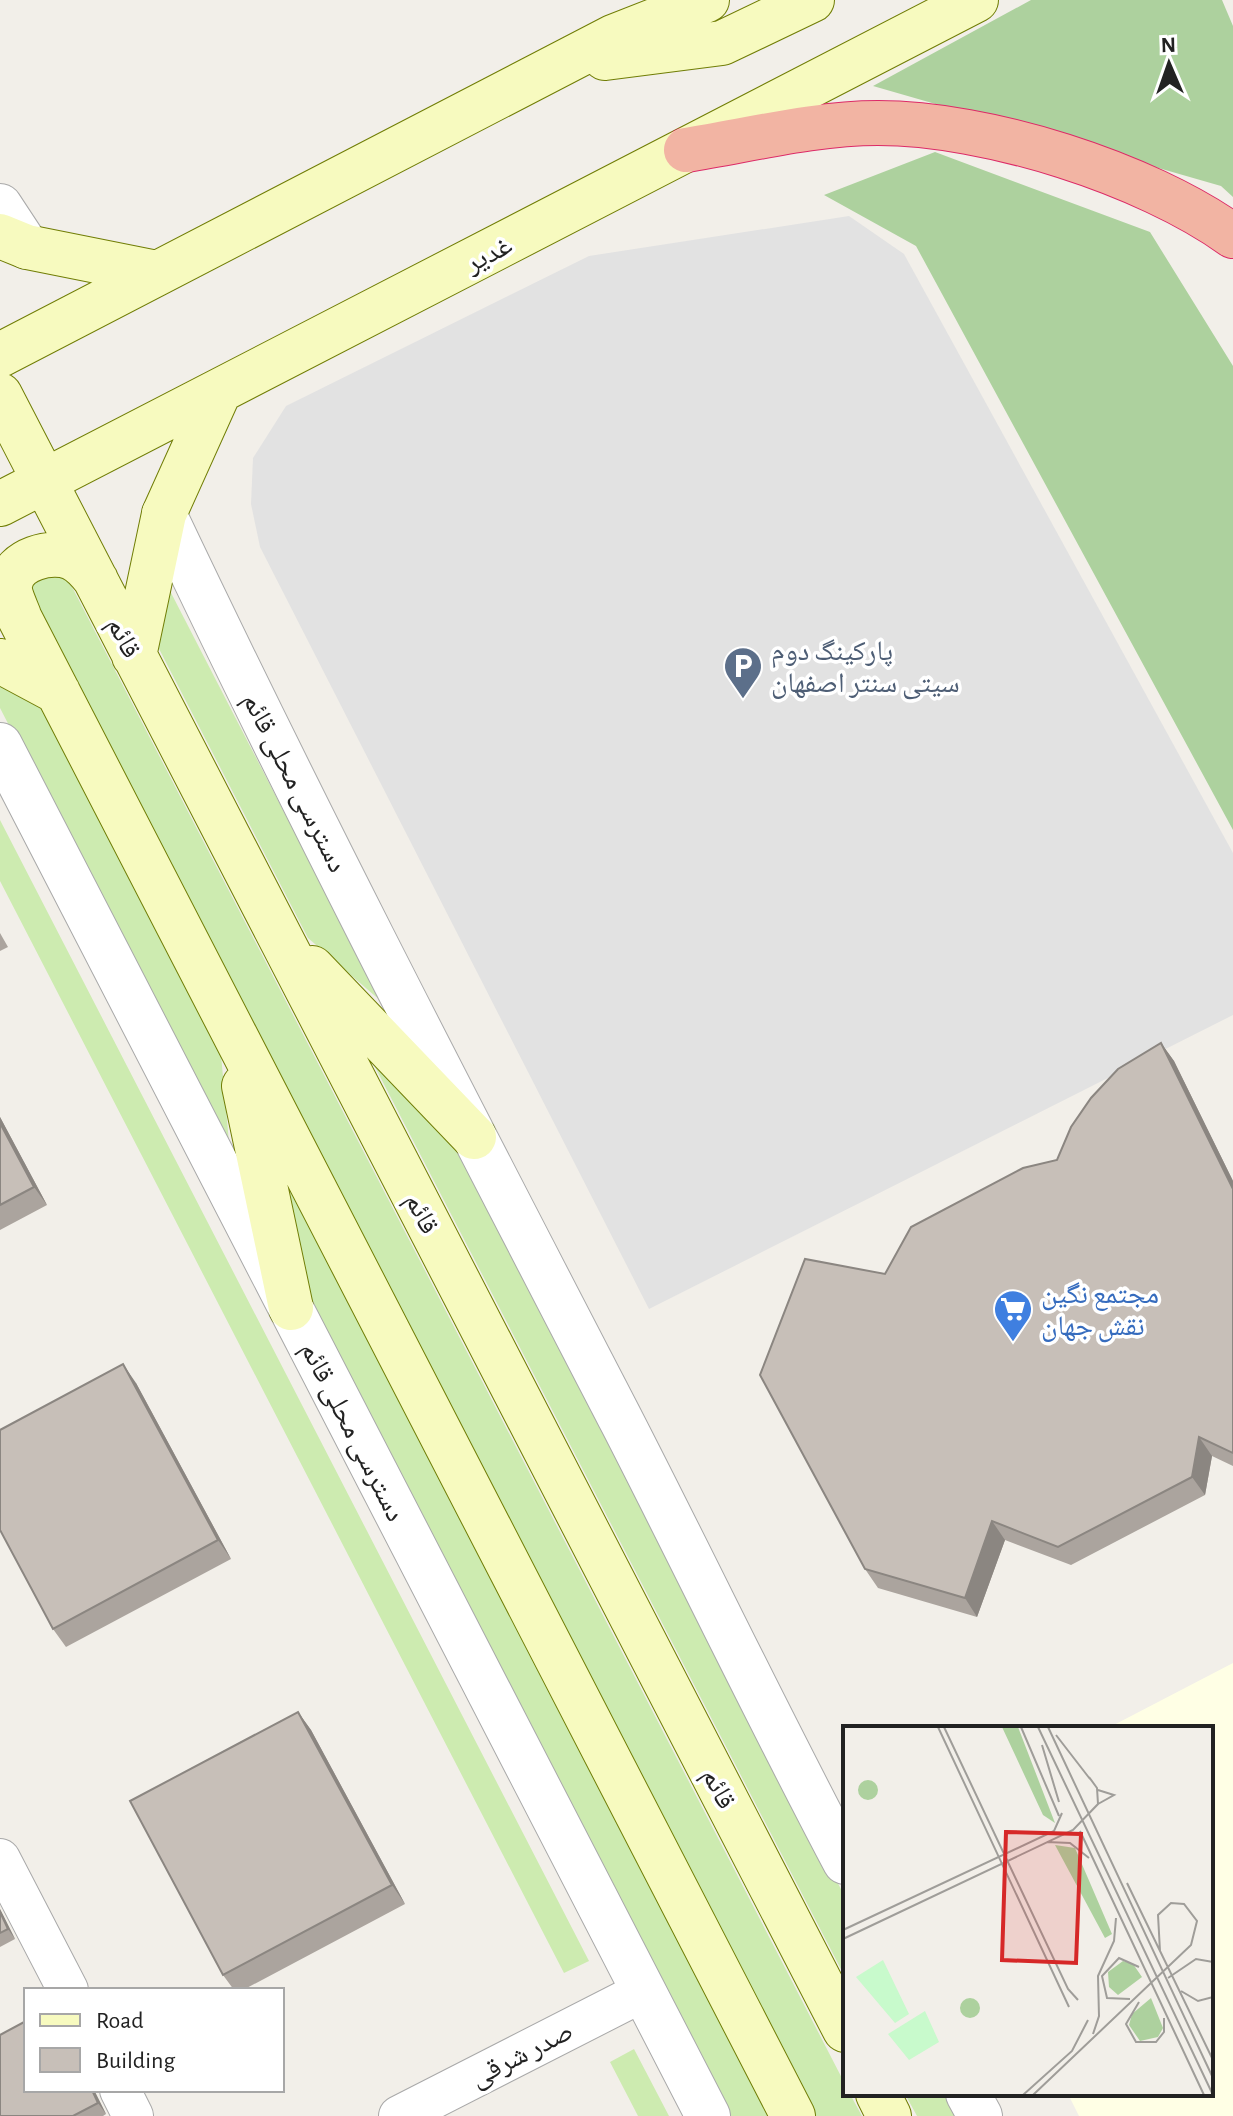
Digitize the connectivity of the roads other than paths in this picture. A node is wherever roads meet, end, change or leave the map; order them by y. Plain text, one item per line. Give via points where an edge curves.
1 (663, 0) edge
2 (707, 0) edge
3 (812, 0) edge
4 (964, 3) edge
5 (613, 37) junction
6 (563, 63) junction
7 (686, 150) junction
8 (0, 206) edge
9 (1233, 236) edge
10 (14, 241) edge
11 (157, 273) junction
12 (0, 355) edge
13 (219, 392) junction
14 (0, 395) edge
15 (45, 482) junction
16 (0, 504) edge
17 (164, 514) junction
18 (96, 580) junction
19 (9, 598) edge
20 (134, 656) junction
21 (0, 661) edge
22 (58, 692) junction
23 (0, 745) edge
24 (278, 933) junction
25 (232, 1029) junction
26 (474, 1137) junction
27 (291, 1308) junction
28 (843, 1858) edge
29 (0, 1859) edge
30 (67, 1988) edge
31 (644, 1991) junction
32 (843, 2026) edge
33 (121, 2092) edge
34 (879, 2096) edge
35 (969, 2096) edge
36 (133, 2116) edge
37 (399, 2116) edge
38 (708, 2116) edge
39 (793, 2116) edge
40 (889, 2116) edge
41 (980, 2116) edge

1 - 5 main road
2 - 5 main road
3 - 6 main road via 722,43
4 - 7 main road, غدیر
5 - 6 main road
6 - 11 main road
7 - 9 highway via 878,123 961,130 1057,154 1147,186
7 - 13 main road, غدیر
8 - 10 street
10 - 11 main road
11 - 12 main road
13 - 15 main road, غدیر
13 - 17 main road
14 - 15 main road, قائم
15 - 16 main road, غدیر
15 - 18 main road, قائم
17 - 20 main road
17 - 26 street, دسترسی محلی قائم
18 - 19 main road via 71,557 39,557 15,572
18 - 20 main road, قائم
19 - 22 main road
20 - 24 main road, قائم
21 - 22 main road
22 - 25 main road
23 - 27 street, دسترسی محلی قائم
24 - 26 main road
24 - 32 main road, قائم
25 - 27 main road
25 - 39 main road
26 - 28 street, دسترسی محلی قائم
27 - 31 street, دسترسی محلی قائم
29 - 30 street
31 - 37 street, صدر شرقی
31 - 38 street, دسترسی محلی قائم
33 - 36 street
34 - 40 main road
35 - 41 street

